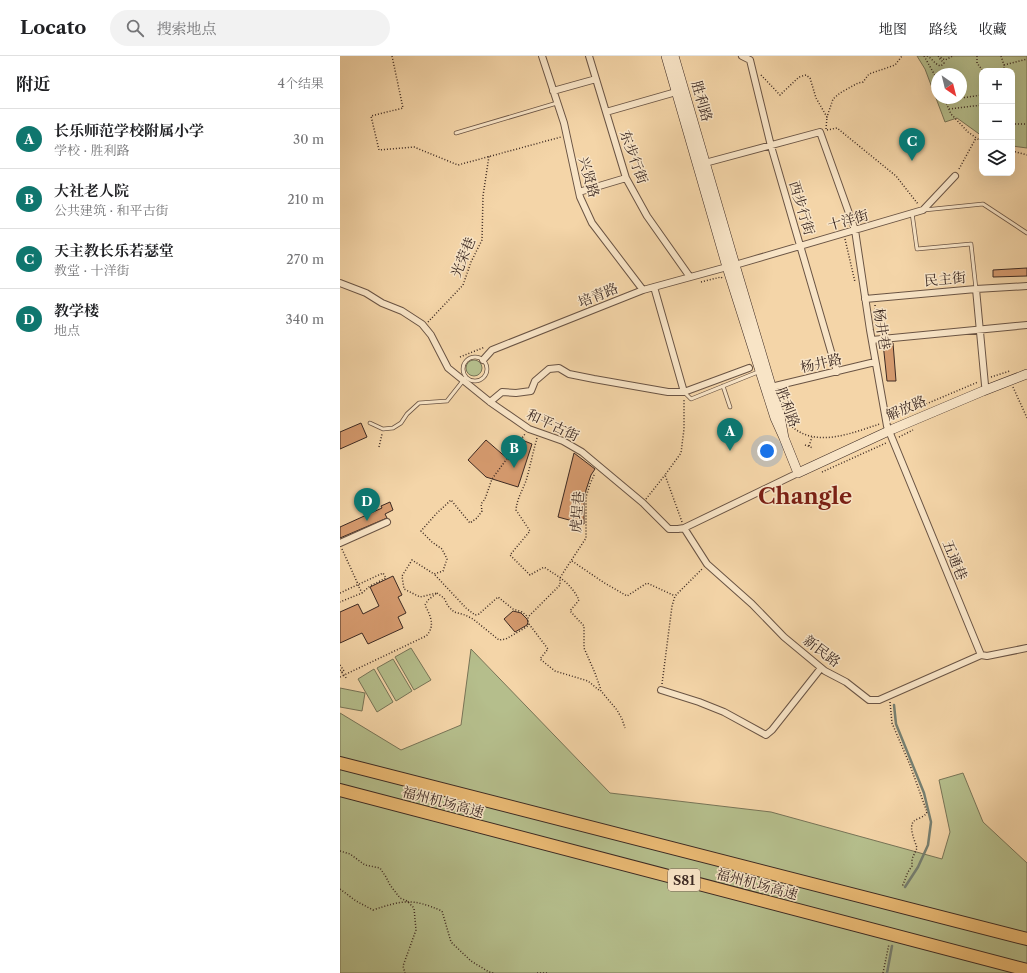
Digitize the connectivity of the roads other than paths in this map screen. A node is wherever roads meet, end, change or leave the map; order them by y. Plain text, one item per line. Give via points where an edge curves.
1 (542, 56) edge
2 (589, 56) edge
3 (666, 56) edge
4 (674, 56) edge
5 (742, 56) edge
6 (596, 79) junction
7 (553, 91) junction
8 (676, 92) junction
9 (557, 103) junction
10 (606, 112) junction
11 (456, 133) dead end
12 (771, 146) junction
13 (705, 163) junction
14 (955, 176) road end
15 (626, 178) junction
16 (579, 192) junction
17 (923, 210) junction
18 (912, 213) junction
19 (855, 230) junction
20 (1027, 233) edge
21 (801, 246) junction
22 (731, 266) junction
23 (690, 277) junction
24 (340, 283) edge
25 (1027, 286) edge
26 (654, 287) junction
27 (976, 289) junction
28 (643, 290) junction
29 (865, 299) junction
30 (1027, 324) edge
31 (980, 329) junction
32 (875, 340) junction
33 (483, 360) junction
34 (875, 362) junction
35 (749, 368) dead end
36 (760, 371) junction
37 (837, 372) junction
38 (1027, 374) edge
39 (465, 379) junction
40 (985, 382) road end
41 (723, 386) junction
42 (771, 387) junction
43 (684, 392) junction
44 (490, 402) junction
45 (730, 406) dead end
46 (370, 423) dead end
47 (889, 431) junction
48 (784, 438) junction
49 (798, 473) junction
50 (387, 522) dead end
51 (684, 528) junction
52 (340, 544) edge
53 (1027, 648) edge
54 (981, 655) junction
55 (821, 668) junction
56 (661, 690) road end
57 (340, 763) edge
58 (340, 790) edge
59 (1027, 939) edge
60 (1027, 970) edge

1 - 7 street, 兴贤路
2 - 6 street, 东步行街
3 - 8 main road, 胜利路
4 - 13 main road, 胜利路
5 - 12 street, 西步行街 via 750,60
6 - 7 street
6 - 10 street, 东步行街
7 - 9 street, 兴贤路
8 - 10 street
8 - 22 main road, 胜利路
9 - 11 lane
9 - 16 street, 兴贤路
10 - 15 street, 东步行街
12 - 13 street
12 - 19 street, 杨井巷 via 820,132
12 - 21 street, 西步行街
13 - 22 main road, 胜利路
14 - 17 street
15 - 16 street
15 - 23 street, 东步行街 via 647,216
16 - 28 street, 兴贤路 via 592,223
17 - 18 street, 十洋街
17 - 20 lane via 983,204
18 - 19 street, 十洋街
18 - 27 lane via 917,249 971,244
19 - 21 street, 十洋街
19 - 29 street, 杨井巷
21 - 22 street, 十洋街
21 - 37 street, 西步行街
22 - 23 street, 培青路
22 - 36 main road, 胜利路
22 - 42 main road, 胜利路
23 - 26 street, 培青路
24 - 39 street, 和平古街 via 402,311 424,326 448,368
25 - 27 street, 民主街
26 - 28 street, 培青路
26 - 43 street
27 - 29 street, 民主街
27 - 31 street
28 - 33 street, 培青路 via 492,350
29 - 32 street, 杨井巷
30 - 31 street
31 - 32 street
31 - 40 street
32 - 34 street, 杨井巷
33 - 39 lane via 487,366 484,377 477,380
33 - 39 lane via 476,356 466,360 462,367
34 - 37 street, 杨井路
34 - 47 street, 杨井巷
35 - 43 street
36 - 41 lane
36 - 48 main road, 胜利路
37 - 42 street, 杨井路
38 - 47 main road, 解放路
39 - 44 street, 和平古街
39 - 46 lane via 447,401 419,403 393,428 383,429
41 - 43 lane via 691,399
41 - 45 lane
42 - 48 main road, 胜利路
43 - 44 street via 668,392 594,379 569,374 560,368 549,369 535,381 531,390 502,392
44 - 51 street, 和平古街 via 529,429 573,446 643,503 669,528
47 - 49 main road, 解放路
47 - 54 street, 五通巷
48 - 49 main road
49 - 51 street
50 - 52 street
51 - 55 street, 新民路 via 707,564 784,637
53 - 54 street
54 - 55 street, 新民路 via 879,700 869,700 846,682
55 - 56 street via 766,735 724,712
57 - 59 highway, 福州机场高速 / S81
58 - 60 highway, 福州机场高速 / S81

